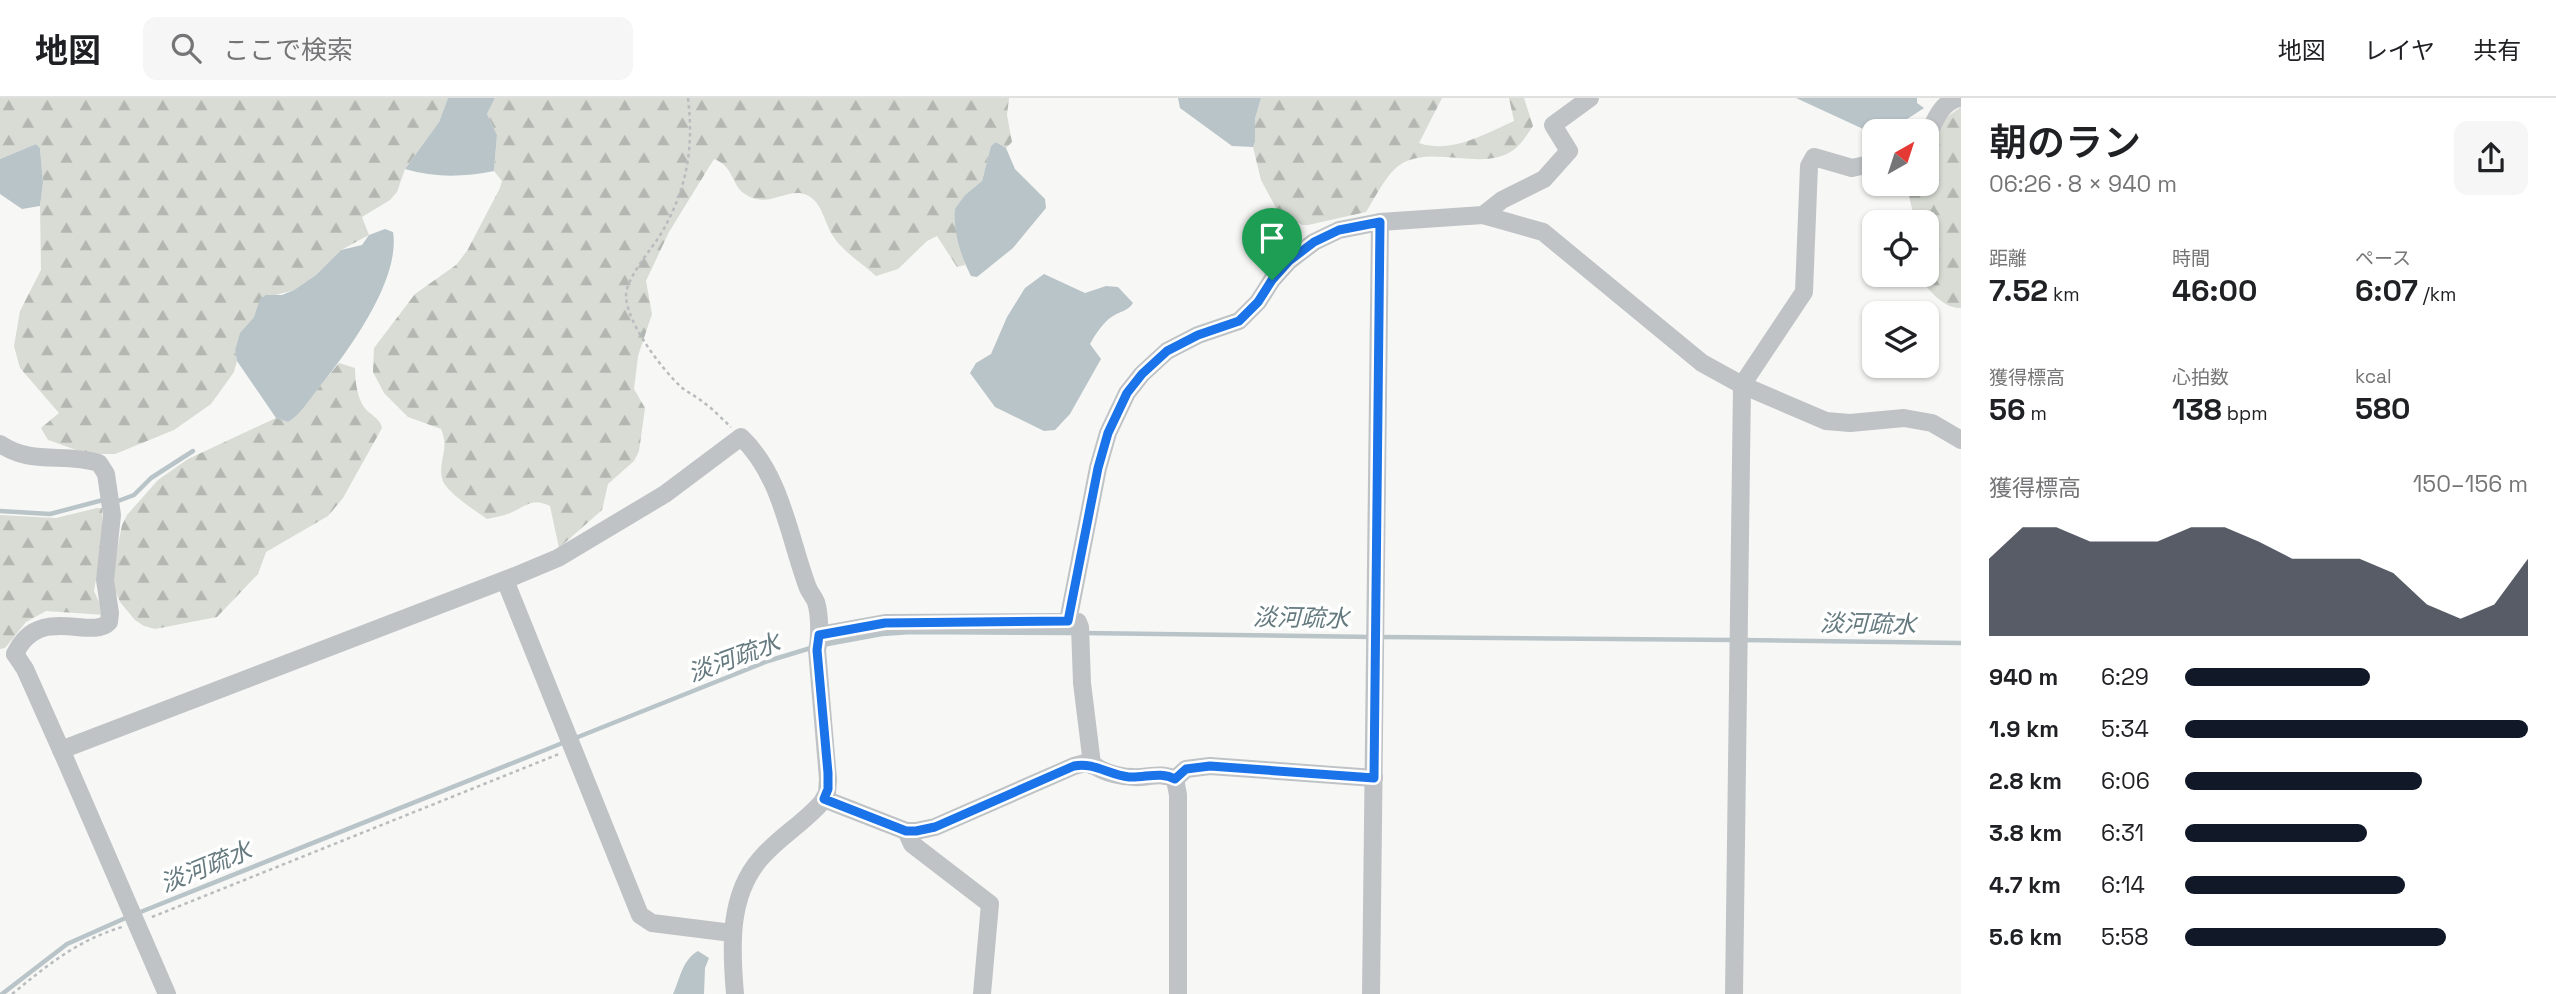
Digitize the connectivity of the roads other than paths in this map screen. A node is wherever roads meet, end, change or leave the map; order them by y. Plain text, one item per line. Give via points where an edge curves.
1 (1590, 98) edge
2 (1959, 98) edge
3 (1936, 119) edge
4 (1862, 165) edge
5 (1483, 215) junction
6 (1380, 222) junction
7 (1742, 385) junction
8 (1961, 440) edge
9 (0, 444) edge
10 (505, 580) junction
11 (1076, 629) junction
12 (818, 643) junction
13 (7, 655) edge
14 (61, 750) junction
15 (1094, 766) junction
16 (1374, 778) junction
17 (1175, 779) junction
18 (824, 799) junction
19 (906, 831) junction
20 (732, 933) junction
21 (167, 994) edge
22 (735, 994) edge
23 (982, 994) edge
24 (1178, 994) edge
25 (1371, 994) edge
26 (1734, 994) edge

1 - 5 street via 1553,125 1569,151 1544,179
2 - 3 street via 1950,100
4 - 7 street via 1814,157 1809,166 1804,292
5 - 6 street
5 - 7 street via 1543,232 1702,363
6 - 11 street via 1339,230 1314,242 1289,261 1239,321 1167,351 1127,393 1098,468
6 - 16 street
7 - 8 street via 1826,421 1904,418 1932,423
7 - 26 street
9 - 13 street via 33,458 99,463 106,474 112,515 104,580 109,622 103,628 42,629
10 - 12 street via 558,558 665,494 741,437 763,464 781,504 816,602
10 - 14 street
10 - 20 street via 643,918
11 - 12 street via 885,623
11 - 15 street
12 - 18 street via 828,765
13 - 14 street via 25,668
14 - 21 street
15 - 17 street via 1122,775
15 - 19 street via 1074,766 935,827
16 - 17 street via 1210,766 1186,769
16 - 25 street
17 - 24 street
18 - 19 street
18 - 20 street via 760,858 743,887
19 - 23 street via 912,845 990,904
20 - 22 street

